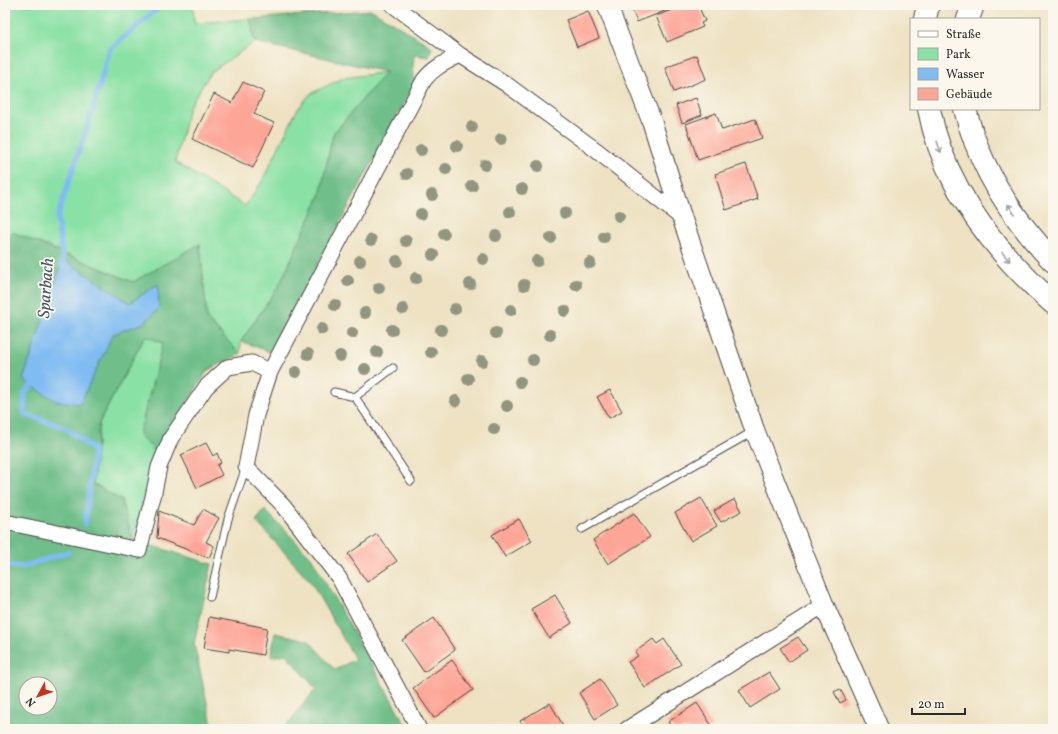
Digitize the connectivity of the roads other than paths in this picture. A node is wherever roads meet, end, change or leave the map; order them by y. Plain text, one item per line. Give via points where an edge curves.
1 (393, 5) edge
2 (607, 5) edge
3 (928, 5) edge
4 (973, 5) edge
5 (925, 18) edge
6 (968, 18) edge
7 (460, 55) junction
8 (929, 110) edge
9 (965, 110) edge
10 (682, 218) junction
11 (1053, 261) edge
12 (1053, 303) edge
13 (393, 368) dead end
14 (270, 372) junction
15 (334, 392) dead end
16 (355, 397) junction
17 (755, 431) junction
18 (246, 467) junction
19 (411, 481) dead end
20 (5, 522) edge
21 (582, 529) dead end
22 (210, 597) dead end
23 (824, 605) junction
24 (419, 729) edge
25 (627, 729) edge
26 (879, 729) edge

1 - 7 street
2 - 10 street via 652,122
3 - 5 highway
4 - 6 highway
7 - 10 street via 506,84 596,150
7 - 14 street via 442,63 424,80
8 -> 12 highway via 944,162 961,196 1007,258
11 -> 9 highway via 1018,220 1000,192 970,131
10 - 17 street
13 - 16 lane
14 - 18 street via 256,415
14 - 20 street via 252,362 228,367 206,386 171,438 159,467 139,550
15 - 16 lane
16 - 19 lane
17 - 21 lane
17 - 23 street
18 - 22 lane via 228,519
18 - 24 street via 284,506 339,578
23 - 25 street
23 - 26 street

